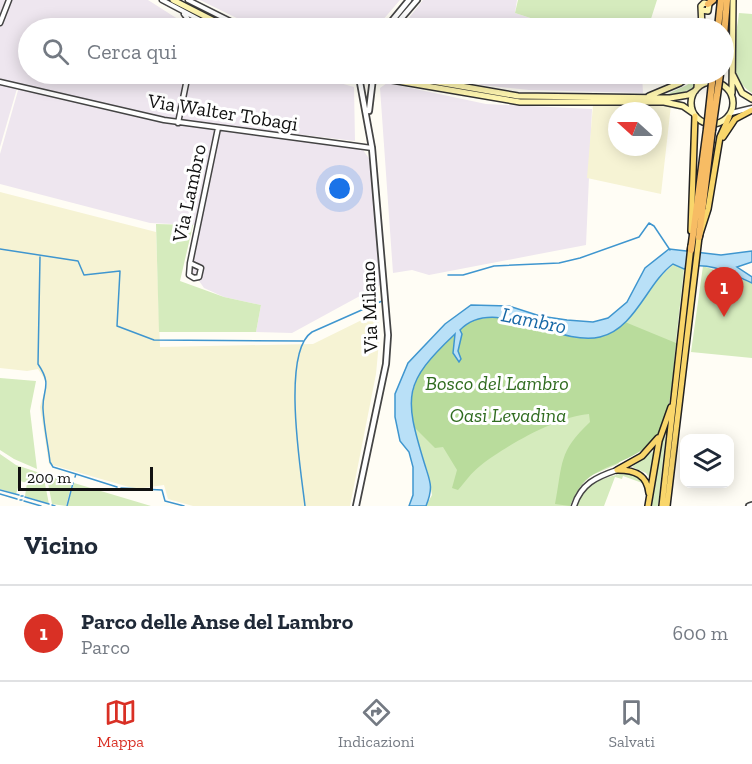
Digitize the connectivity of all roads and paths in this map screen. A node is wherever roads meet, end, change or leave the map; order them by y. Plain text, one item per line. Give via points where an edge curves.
1 (9, 0) edge
2 (162, 0) edge
3 (173, 0) edge
4 (188, 0) edge
5 (409, 0) edge
6 (417, 0) edge
7 (721, 0) edge
8 (727, 0) edge
9 (733, 0) edge
10 (176, 8) junction
11 (188, 18) edge
12 (194, 18) edge
13 (208, 18) edge
14 (224, 18) edge
15 (394, 18) edge
16 (402, 18) edge
17 (719, 18) edge
18 (725, 18) edge
19 (733, 18) edge
20 (0, 23) edge
21 (734, 77) edge
22 (0, 82) edge
23 (186, 84) edge
24 (359, 84) edge
25 (373, 84) edge
26 (419, 84) edge
27 (449, 84) edge
28 (678, 84) edge
29 (697, 84) edge
30 (707, 84) edge
31 (712, 84) edge
32 (718, 84) edge
33 (719, 84) edge
34 (732, 84) edge
35 (696, 89) junction
36 (732, 95) junction
37 (643, 98) junction
38 (752, 99) edge
39 (752, 109) edge
40 (694, 114) junction
41 (730, 115) junction
42 (368, 117) junction
43 (178, 123) junction
44 (218, 128) junction
45 (709, 130) junction
46 (372, 148) junction
47 (716, 165) junction
48 (699, 237) junction
49 (694, 250) junction
50 (190, 263) dead end
51 (674, 400) junction
52 (661, 434) junction
53 (617, 470) junction
54 (649, 503) edge
55 (357, 506) edge
56 (574, 506) edge
57 (662, 506) edge
58 (667, 506) edge

1 - 20 street
2 - 10 street
3 - 13 main road
4 - 14 street
5 - 15 street
6 - 16 street
7 - 17 highway
8 - 18 highway
9 - 19 main road
10 - 11 street
10 - 12 street
21 - 38 main road via 738,87
22 - 43 street, Via Walter Tobagi
23 - 43 street
24 - 42 street, Via Milano
25 - 42 street, Via Milano
26 - 40 main road via 520,102 664,102 683,106
27 - 37 main road via 518,96
28 - 37 main road
29 - 35 main road
30 - 35 main road
31 - 45 highway, bridge
32 - 45 highway, bridge
33 - 36 main road
34 - 36 main road
35 - 37 main road via 682,97
35 - 40 main road via 691,101
36 - 41 main road
39 - 41 street
39 - 47 main road via 729,126
40 - 41 main road via 710,124 720,123
40 - 49 main road
41 - 47 main road via 722,131
42 - 46 street, Via Milano
43 - 44 street, Via Walter Tobagi
44 - 46 street, Via Walter Tobagi
44 - 50 street, Via Lambro
45 - 48 highway
45 - 49 highway
46 - 55 street, Via Milano via 388,335 386,364
47 - 48 main road
48 - 49 main road
49 - 51 main road
49 - 58 main road via 696,270
51 - 52 main road
51 - 57 main road
52 - 53 main road via 645,453
52 - 54 main road
53 - 54 main road via 642,476 649,488
53 - 56 street via 589,482

